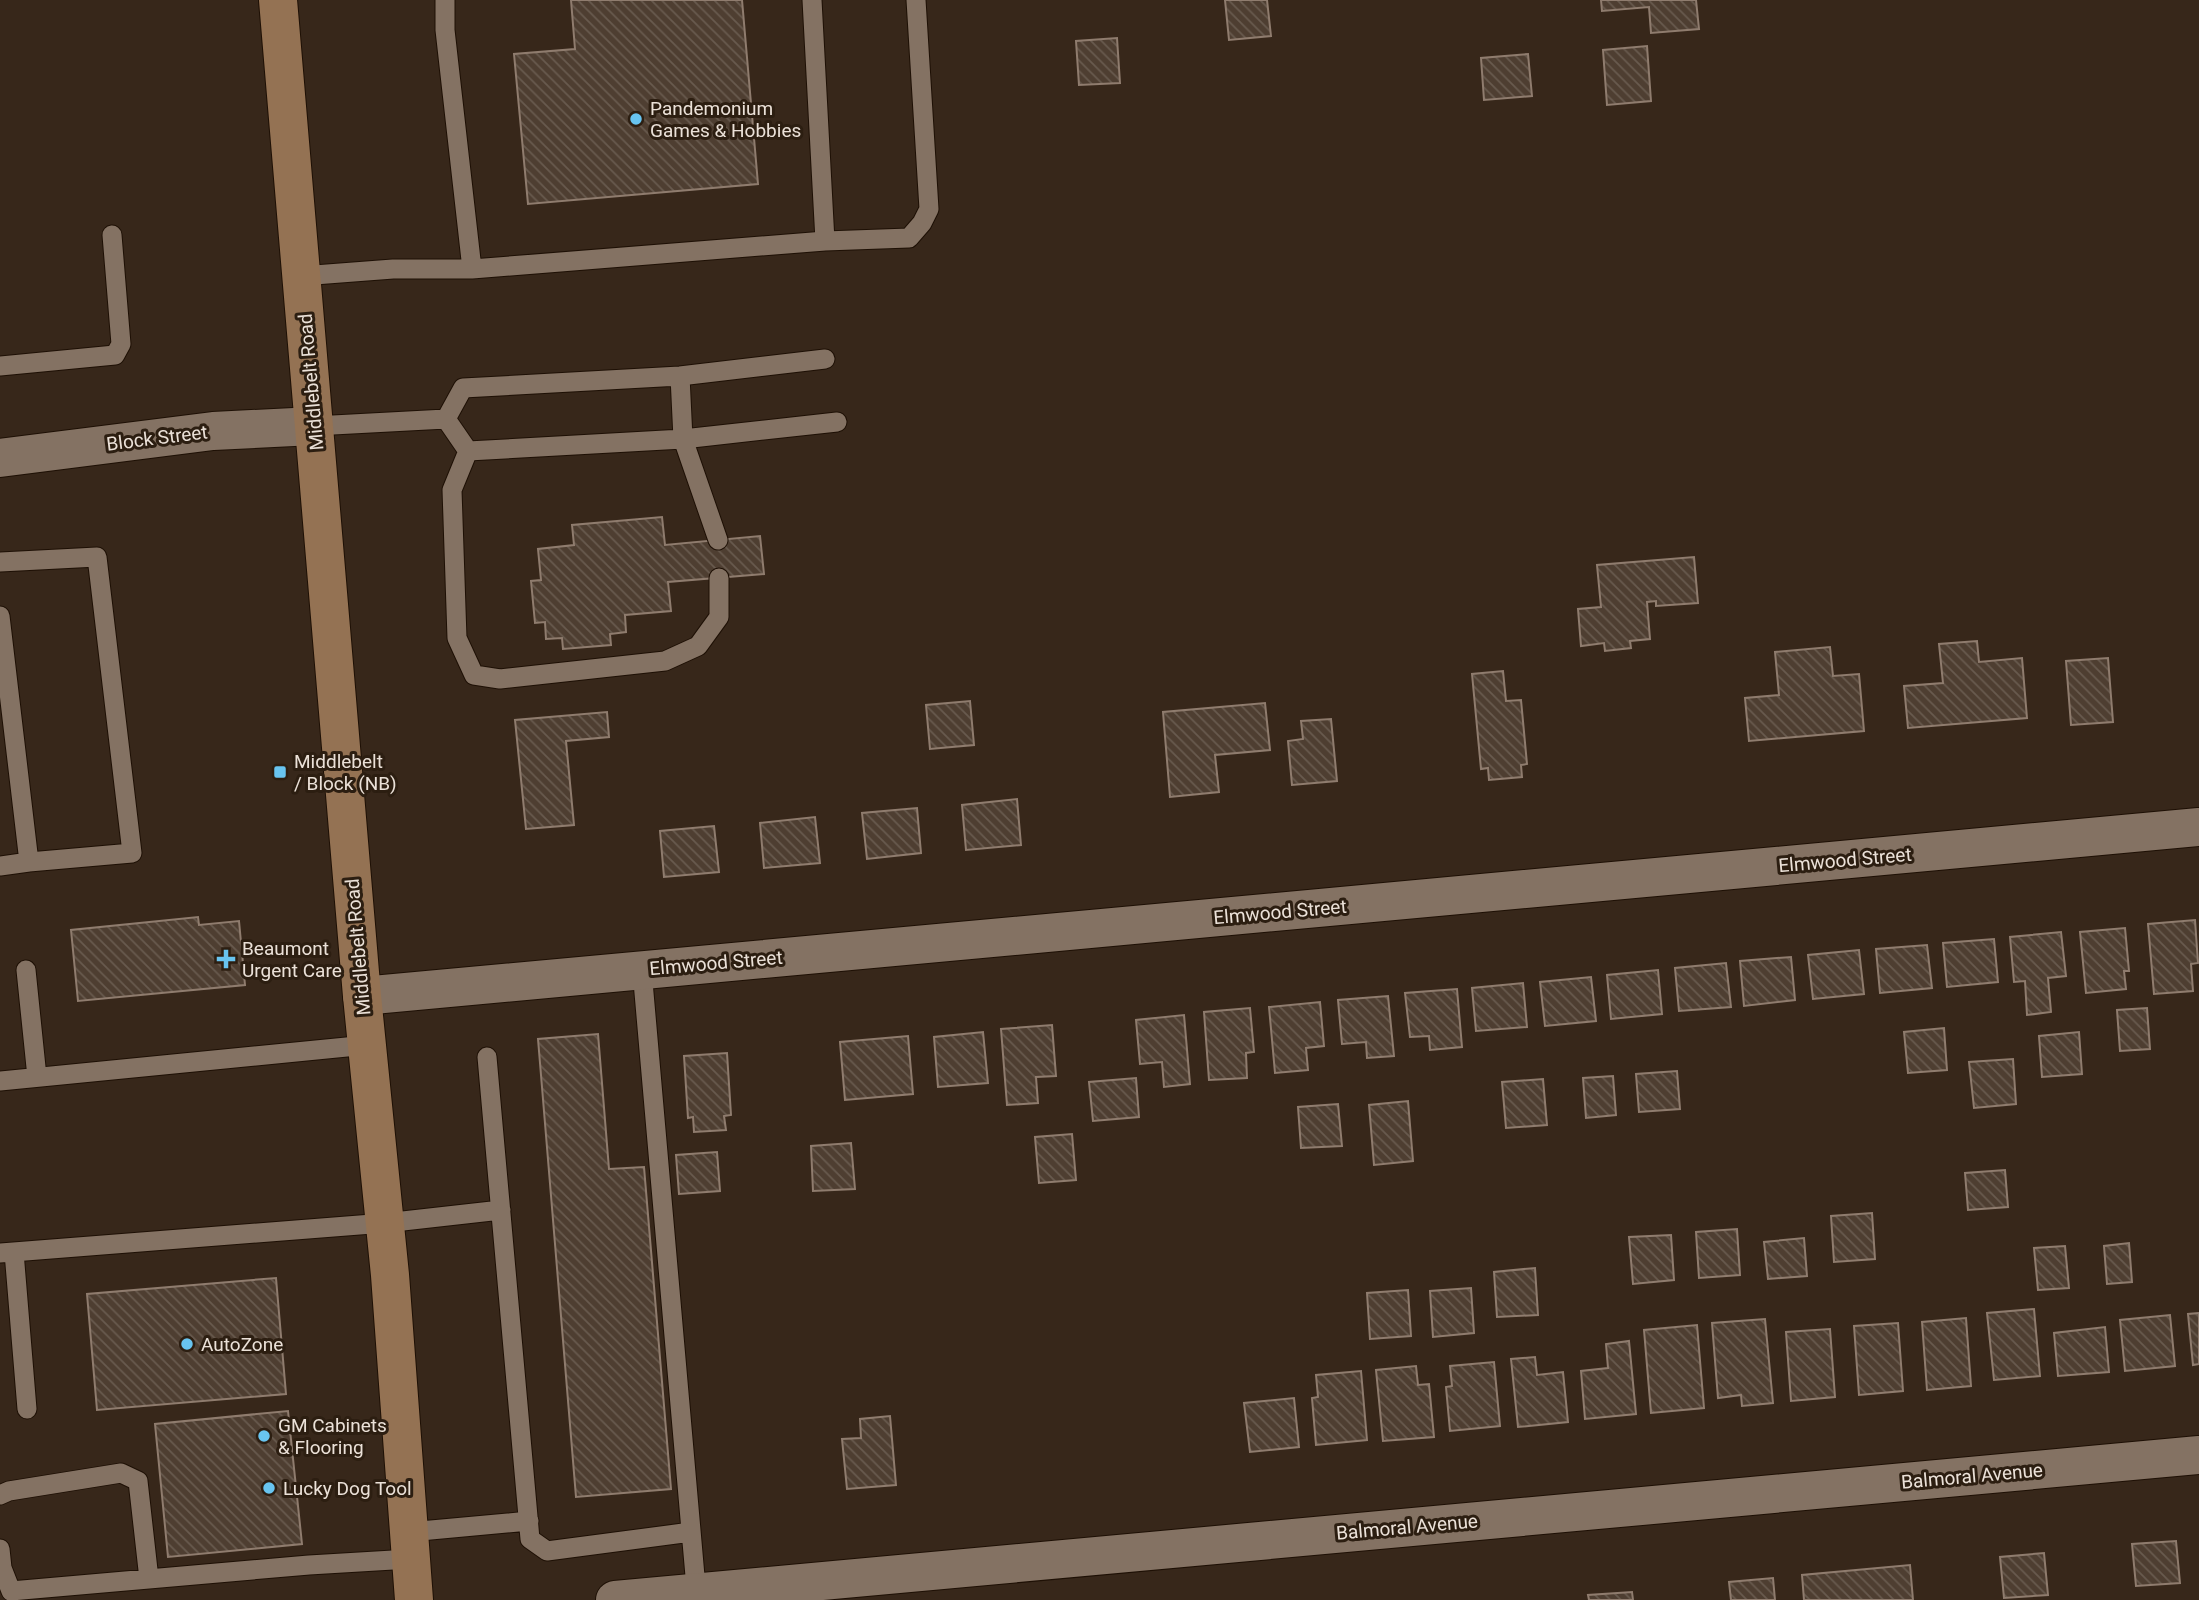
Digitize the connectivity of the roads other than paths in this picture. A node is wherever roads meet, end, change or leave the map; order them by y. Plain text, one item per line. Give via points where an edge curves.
1 (278, 0) edge
2 (445, 0) edge
3 (812, 0) edge
4 (916, 0) edge
5 (112, 235) dead end
6 (825, 241) junction
7 (472, 269) junction
8 (302, 275) junction
9 (825, 359) dead end
10 (0, 366) edge
11 (680, 376) junction
12 (446, 419) junction
13 (837, 422) dead end
14 (314, 426) junction
15 (683, 439) junction
16 (468, 451) junction
17 (0, 458) edge
18 (718, 540) dead end
19 (0, 562) edge
20 (719, 578) dead end
21 (0, 616) edge
22 (2199, 827) edge
23 (29, 862) junction
24 (0, 866) edge
25 (26, 970) dead end
26 (642, 970) junction
27 (362, 996) junction
28 (367, 1045) junction
29 (487, 1057) dead end
30 (37, 1077) junction
31 (0, 1081) edge
32 (501, 1210) junction
33 (385, 1223) junction
34 (7, 1252) edge
35 (27, 1409) dead end
36 (2199, 1455) edge
37 (0, 1495) edge
38 (529, 1521) junction
39 (691, 1532) junction
40 (410, 1546) junction
41 (0, 1549) edge
42 (149, 1579) junction
43 (696, 1596) edge
44 (414, 1600) edge
45 (615, 1600) edge

1 - 8 main road, Middlebelt Road
2 - 7 lane
3 - 6 lane
4 - 6 lane via 929,209 909,237
5 - 10 lane via 121,344 115,355
6 - 7 lane
7 - 8 lane
8 - 14 main road, Middlebelt Road
9 - 11 lane
11 - 12 lane via 463,388
11 - 15 lane
12 - 14 lane
12 - 16 lane
13 - 15 lane
14 - 17 street, Block Street via 213,431
14 - 27 main road, Middlebelt Road
15 - 16 lane
15 - 18 lane
16 - 20 lane via 452,491 457,638 474,674 500,679 665,661 698,646 719,617
19 - 23 lane via 97,557 132,853
21 - 23 lane
22 - 26 street, Elmwood Street
23 - 24 lane
25 - 30 lane
26 - 27 street, Elmwood Street
26 - 39 lane
27 - 28 main road, Middlebelt Road
28 - 30 lane
28 - 33 main road, Middlebelt Road
29 - 32 lane
30 - 31 lane
32 - 33 lane
32 - 38 lane
33 - 34 lane
33 - 40 main road, Middlebelt Road
34 - 35 lane
36 - 43 street, Balmoral Avenue
37 - 42 lane via 121,1473 138,1481
38 - 39 lane via 530,1539 547,1551
38 - 40 lane
39 - 43 lane
40 - 42 lane via 309,1565
40 - 44 main road, Middlebelt Road
41 - 42 lane via 11,1591
43 - 45 street, Balmoral Avenue

